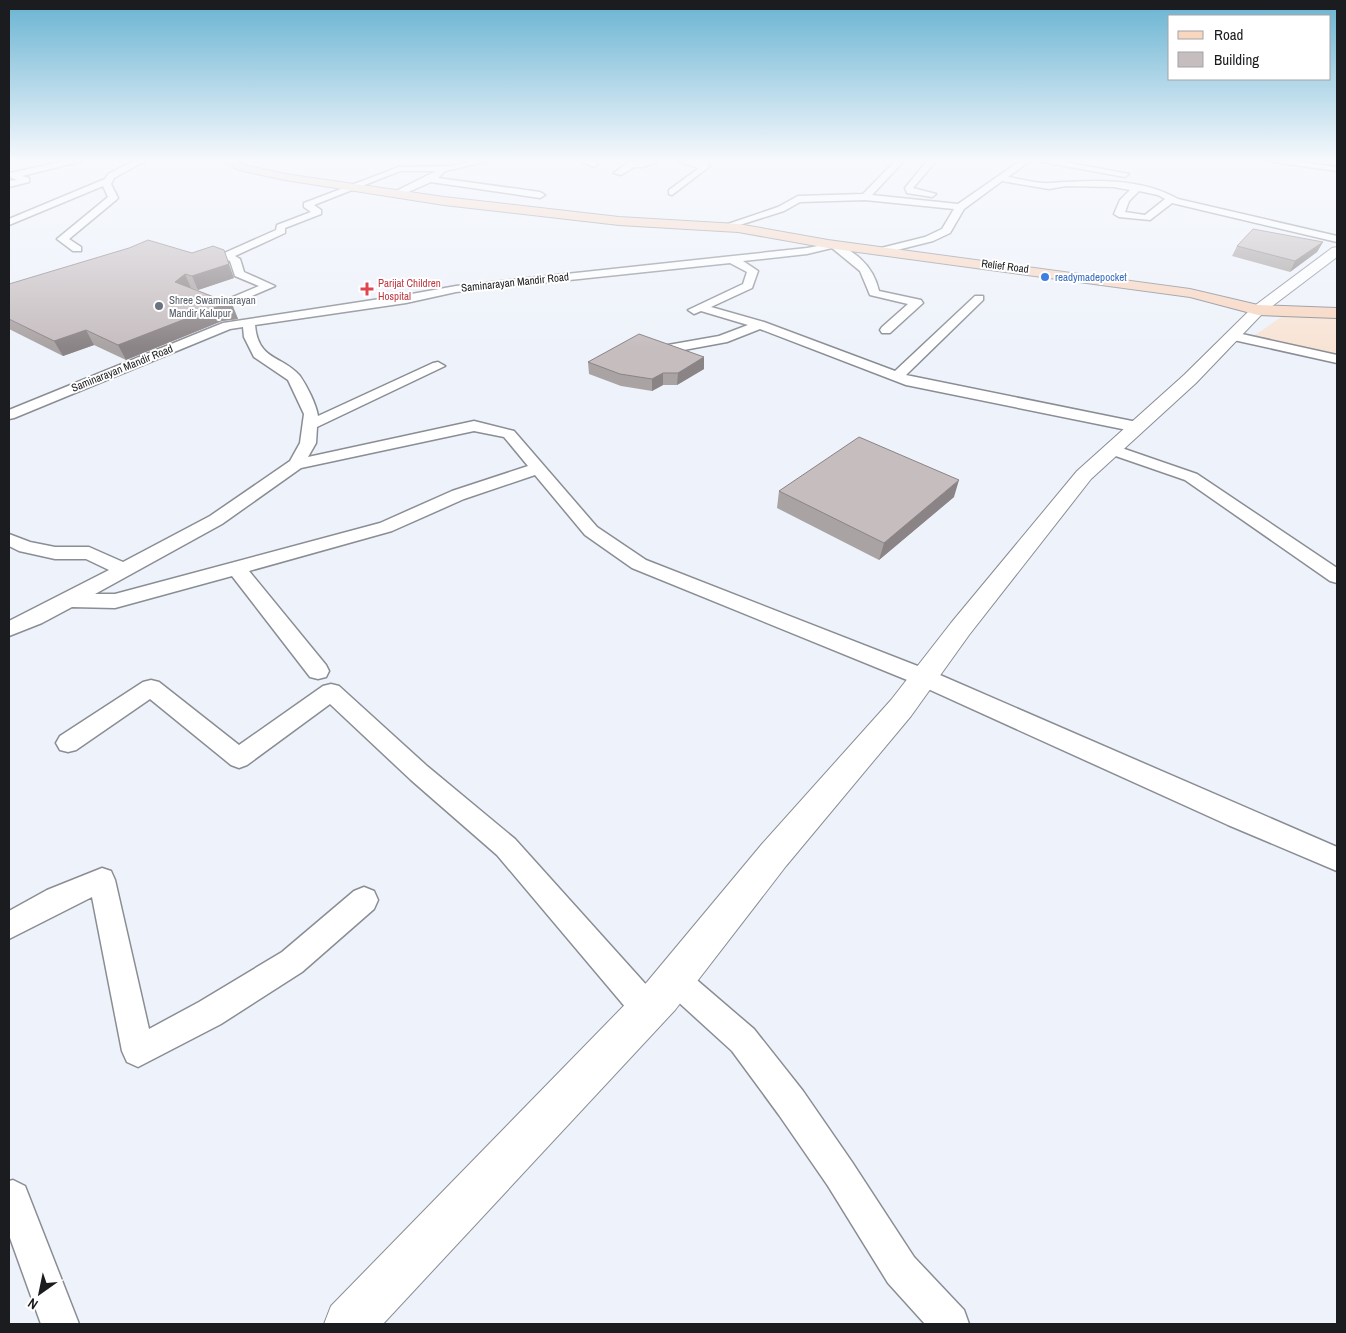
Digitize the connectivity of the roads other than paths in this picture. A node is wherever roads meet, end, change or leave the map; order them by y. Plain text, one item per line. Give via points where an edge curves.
1 (82, 223) edge
2 (287, 223) edge
3 (658, 223) edge
4 (736, 223) edge
5 (951, 223) edge
6 (1265, 223) edge
7 (724, 227) junction
8 (1337, 239) edge
9 (832, 244) junction
10 (77, 249) dead end
11 (881, 250) junction
12 (1337, 251) edge
13 (731, 259) junction
14 (980, 298) dead end
15 (206, 299) edge
16 (220, 305) junction
17 (1258, 310) junction
18 (1337, 313) edge
19 (268, 321) junction
20 (249, 323) junction
21 (760, 325) junction
22 (886, 330) dead end
23 (1233, 336) junction
24 (673, 348) edge
25 (1337, 359) edge
26 (438, 366) dead end
27 (897, 377) junction
28 (9, 415) edge
29 (310, 425) junction
30 (1137, 428) junction
31 (1113, 450) junction
32 (296, 464) junction
33 (538, 468) junction
34 (9, 539) edge
35 (236, 568) junction
36 (124, 570) junction
37 (1337, 577) edge
38 (68, 600) junction
39 (9, 629) edge
40 (318, 671) dead end
41 (925, 678) junction
42 (68, 743) dead end
43 (1337, 859) edge
44 (364, 900) dead end
45 (9, 926) edge
46 (674, 979) junction
47 (648, 1010) junction
48 (9, 1198) edge
49 (60, 1324) edge
50 (349, 1324) edge
51 (950, 1324) edge

1 - 10 street via 62,239
2 - 16 street via 280,227 281,231 226,256 235,259 239,274 269,286
3 - 7 main road, Relief Road
4 - 7 street
5 - 11 street via 946,231 929,239
6 - 8 street
7 - 9 main road, Relief Road
9 - 11 main road, Relief Road
9 - 13 street, Saminarayan Mandir Road via 807,251
9 - 22 street via 862,266 872,278 874,293 917,303
11 - 17 main road, Relief Road via 1190,293
12 - 17 street
13 - 19 street, Saminarayan Mandir Road via 464,287
13 - 21 street via 753,271 748,286 697,309
14 - 27 street
15 - 16 street
16 - 19 street
17 - 18 main road, Relief Road
17 - 23 street
19 - 20 street, Saminarayan Mandir Road
20 - 28 street, Saminarayan Mandir Road via 226,326
20 - 29 street via 250,337 259,354 294,378 311,414
21 - 24 street via 722,339
21 - 27 street
23 - 25 street
23 - 30 street
26 - 29 street
27 - 30 street
29 - 32 street via 308,443
30 - 31 street
31 - 37 street via 1191,477
31 - 41 street via 1084,475
32 - 33 street via 474,426 509,434
32 - 36 street via 216,520
33 - 35 street via 458,494 386,527
33 - 41 street via 591,531 640,564
34 - 36 street via 25,547 55,553 88,554
35 - 38 street via 115,601
35 - 40 street
36 - 38 street
38 - 39 street
41 - 43 street
41 - 46 street
42 - 47 street via 152,688 239,758 331,692 506,847
44 - 45 street via 292,962 210,1013 138,1051 102,880 56,899
46 - 47 street
46 - 51 street via 743,1040 791,1102 900,1270
47 - 50 street
48 - 49 street via 13,1198

